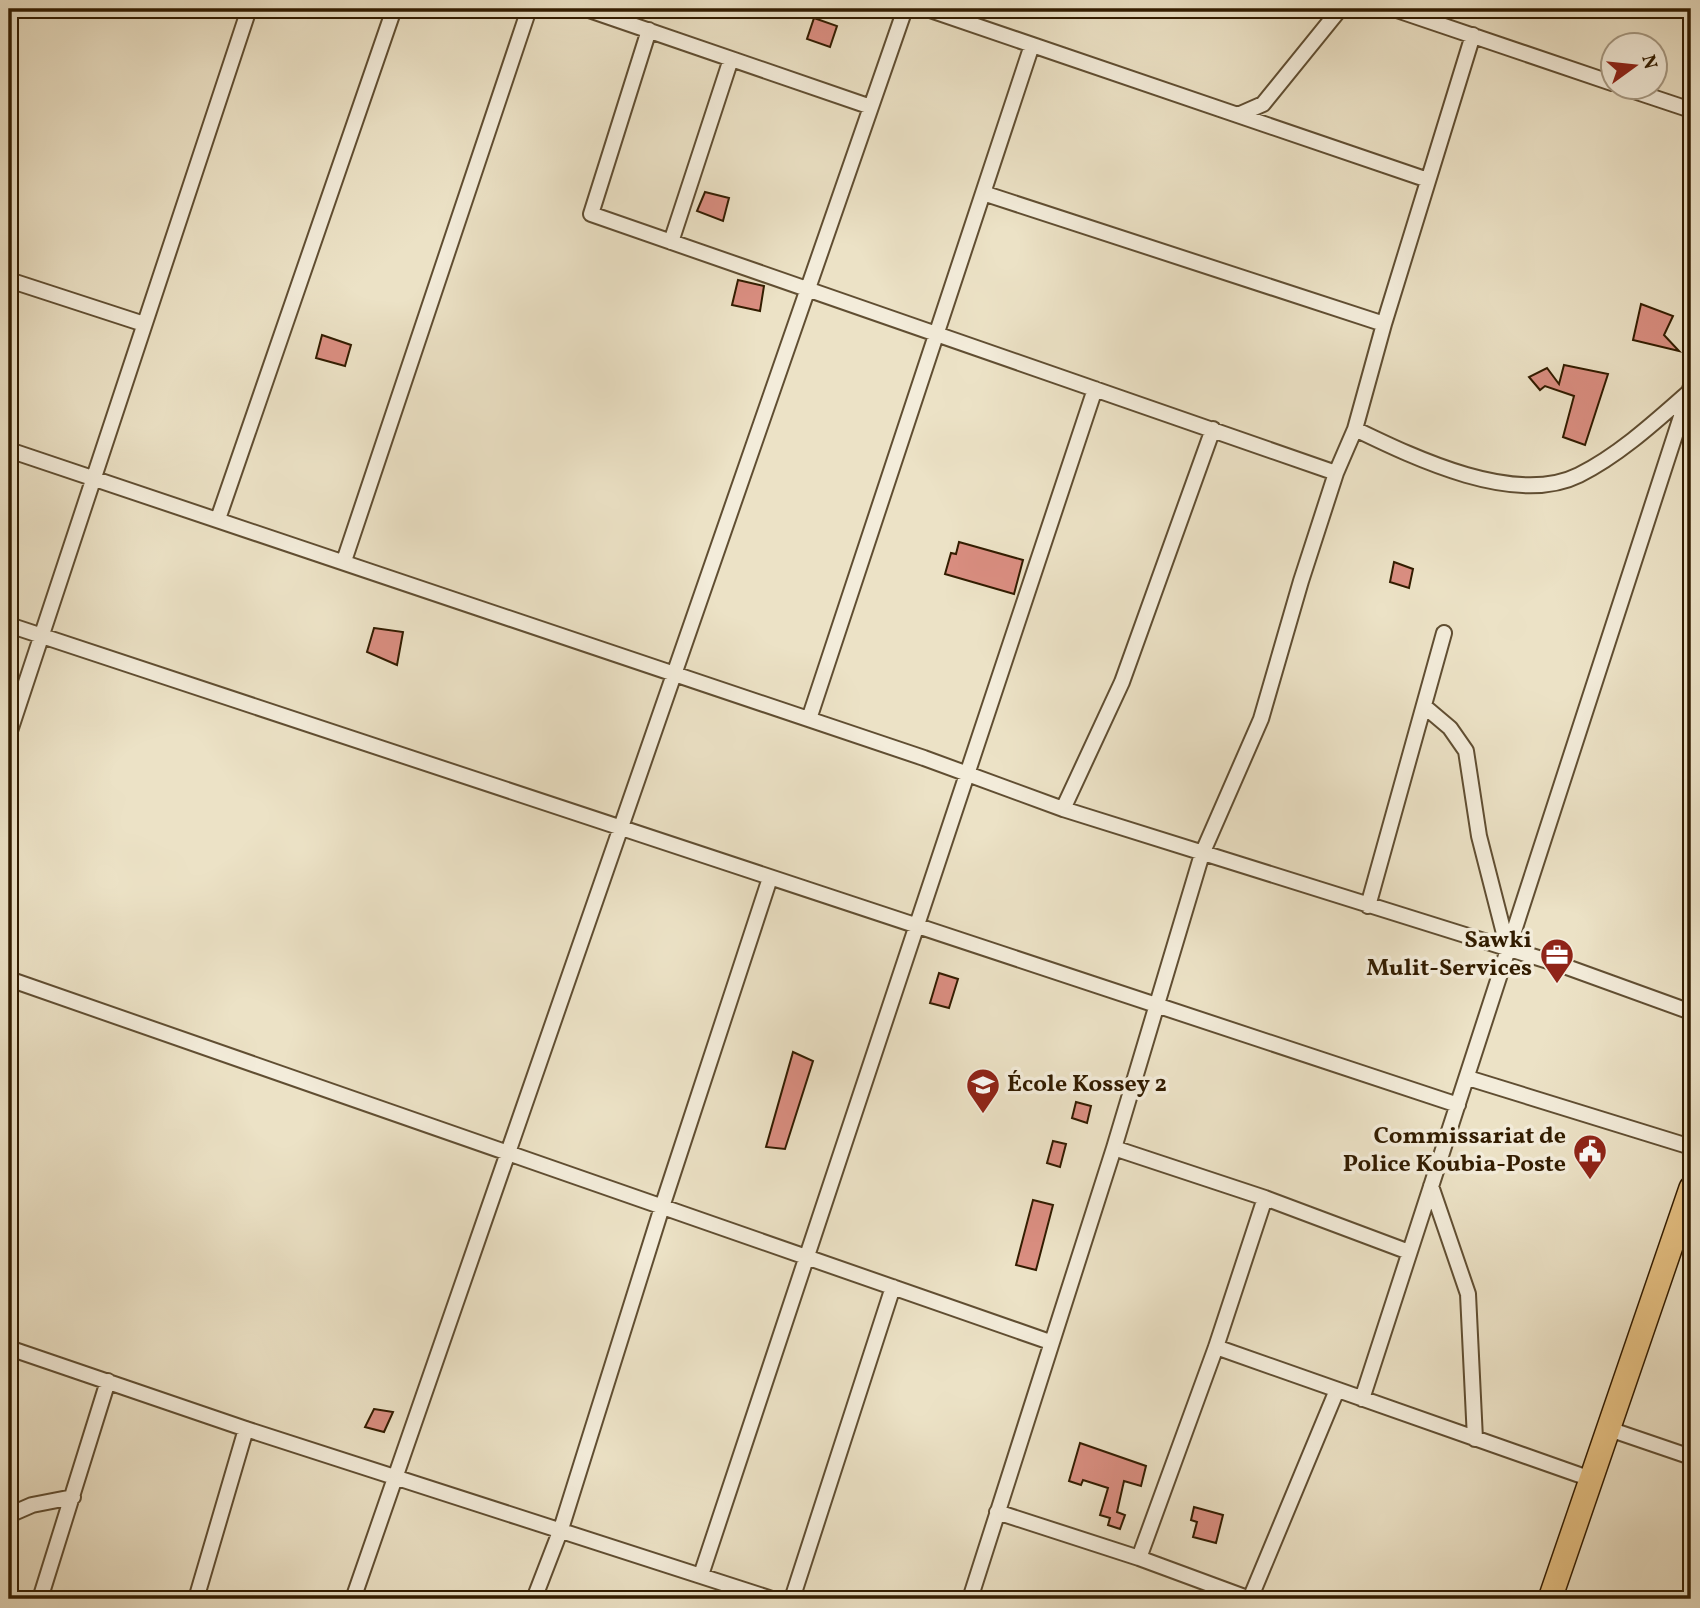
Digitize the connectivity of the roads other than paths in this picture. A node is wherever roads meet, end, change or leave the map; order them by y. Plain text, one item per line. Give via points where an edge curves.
1 (249, 9) edge
2 (394, 9) edge
3 (529, 9) edge
4 (586, 9) edge
5 (905, 9) edge
6 (927, 9) edge
7 (1340, 9) edge
8 (1394, 9) edge
9 (1421, 14) edge
10 (649, 30) junction
11 (1473, 35) junction
12 (1032, 45) junction
13 (731, 59) junction
14 (1598, 78) edge
15 (1667, 102) edge
16 (870, 107) junction
17 (1691, 110) edge
18 (1238, 115) junction
19 (1428, 180) junction
20 (982, 193) junction
21 (671, 242) junction
22 (9, 280) edge
23 (808, 289) junction
24 (144, 324) junction
25 (1384, 324) junction
26 (936, 334) junction
27 (1690, 388) edge
28 (1094, 389) junction
29 (1213, 429) junction
30 (1355, 429) junction
31 (9, 450) edge
32 (1336, 473) junction
33 (93, 477) junction
34 (218, 519) junction
35 (344, 561) junction
36 (9, 625) edge
37 (1444, 634) dead end
38 (41, 635) junction
39 (675, 673) junction
40 (1424, 706) junction
41 (809, 719) junction
42 (9, 734) edge
43 (967, 773) junction
44 (1063, 809) junction
45 (621, 828) junction
46 (1202, 854) junction
47 (770, 878) junction
48 (1368, 906) junction
49 (916, 927) junction
50 (1508, 949) junction
51 (9, 979) edge
52 (1155, 1006) junction
53 (1691, 1012) edge
54 (1468, 1078) junction
55 (1458, 1105) junction
56 (1691, 1147) edge
57 (1114, 1148) junction
58 (508, 1153) junction
59 (1431, 1186) junction
60 (1691, 1188) edge
61 (1265, 1198) junction
62 (662, 1206) junction
63 (1409, 1252) junction
64 (806, 1257) junction
65 (893, 1287) junction
66 (1050, 1342) junction
67 (1216, 1347) junction
68 (9, 1348) edge
69 (108, 1381) junction
70 (1337, 1390) junction
71 (1362, 1399) junction
72 (246, 1429) junction
73 (1609, 1429) junction
74 (1475, 1439) junction
75 (1691, 1457) edge
76 (395, 1475) junction
77 (1591, 1479) junction
78 (73, 1497) junction
79 (997, 1512) junction
80 (9, 1515) edge
81 (561, 1529) junction
82 (1139, 1558) junction
83 (701, 1575) junction
84 (40, 1599) edge
85 (196, 1599) edge
86 (354, 1599) edge
87 (534, 1599) edge
88 (772, 1599) edge
89 (792, 1599) edge
90 (970, 1599) edge
91 (1250, 1599) edge
92 (1550, 1599) edge

1 - 24 street
2 - 34 street
3 - 35 street
4 - 10 street
5 - 16 street
6 - 12 street
7 - 18 street via 1263,104
8 - 9 street
9 - 11 street
10 - 13 street
10 - 21 street via 591,214
11 - 14 street
11 - 19 street
12 - 18 street
12 - 20 street
13 - 16 street
13 - 21 street
15 - 17 street
16 - 23 street
18 - 19 street
19 - 25 street
20 - 25 street
20 - 26 street
21 - 23 street
22 - 24 street
23 - 26 street
23 - 39 street
24 - 33 street
25 - 30 street
26 - 28 street
26 - 41 street
27 - 30 street via 1609,456 1577,477 1547,483 1471,477
27 - 50 street
28 - 29 street
28 - 43 street
29 - 32 street
29 - 44 street via 1122,682
30 - 32 street
31 - 33 street
32 - 46 street via 1261,719
33 - 34 street
33 - 38 street
34 - 35 street
35 - 39 street
36 - 38 street
37 - 40 street
38 - 42 street
38 - 45 street
39 - 41 street
39 - 45 street
40 - 48 street
40 - 50 street via 1450,728 1466,751 1479,836
41 - 43 street
43 - 44 street
43 - 49 street
44 - 46 street
45 - 47 street
45 - 58 street
46 - 48 street
46 - 52 street
47 - 49 street
47 - 62 street
48 - 50 street
49 - 52 street
49 - 64 street
50 - 53 street
50 - 54 street
51 - 58 street
52 - 55 street
52 - 57 street
54 - 55 street
54 - 56 street
55 - 59 street
57 - 61 street
57 - 66 street
58 - 62 street
58 - 76 street
59 - 63 street
59 - 74 street via 1468,1294
60 - 73 main road
61 - 63 street
61 - 67 street
62 - 64 street
62 - 81 street
63 - 71 street
64 - 65 street
64 - 83 street
65 - 66 street
65 - 89 street
66 - 79 street
67 - 70 street
67 - 82 street
68 - 69 street
69 - 72 street
69 - 78 street
70 - 71 street
70 - 91 street
71 - 74 street
72 - 76 street
72 - 85 street
73 - 75 street
73 - 77 main road
74 - 77 street
76 - 81 street
76 - 86 street
77 - 92 main road
78 - 80 street
78 - 84 street
79 - 82 street
79 - 90 street
81 - 83 street
81 - 87 street
82 - 91 street
83 - 88 street

